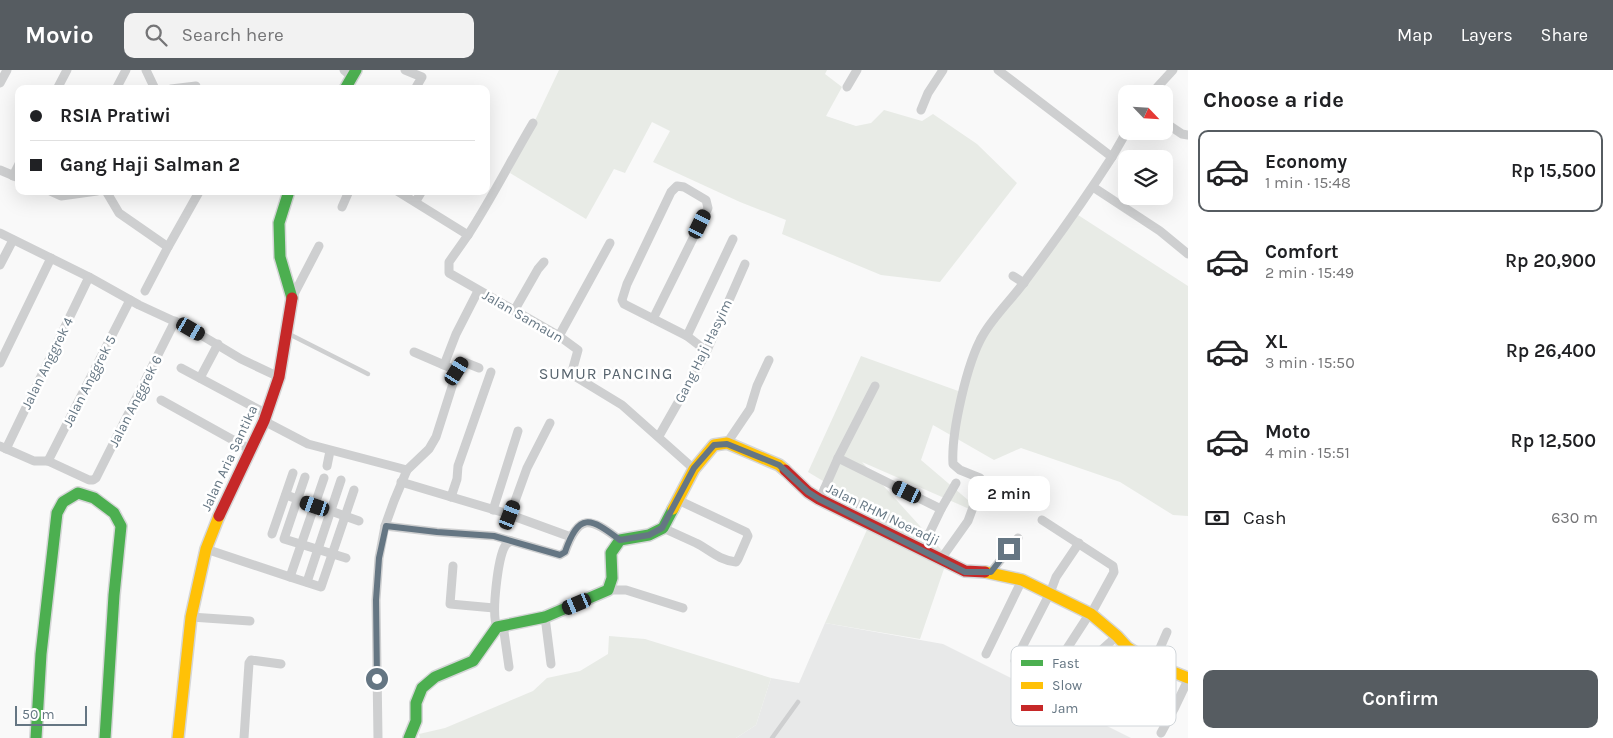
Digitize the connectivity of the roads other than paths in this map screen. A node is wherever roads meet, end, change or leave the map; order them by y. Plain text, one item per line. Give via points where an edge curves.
1 (7, 70) edge
2 (66, 70) edge
3 (126, 70) edge
4 (146, 70) edge
5 (406, 70) edge
6 (857, 70) edge
7 (943, 70) edge
8 (998, 70) edge
9 (1173, 70) edge
10 (350, 72) edge
11 (0, 83) edge
12 (59, 85) edge
13 (118, 85) edge
14 (153, 85) edge
15 (345, 85) edge
16 (417, 85) edge
17 (1160, 85) edge
18 (847, 87) dead end
19 (921, 110) dead end
20 (532, 123) dead end
21 (1173, 128) edge
22 (1188, 135) edge
23 (1122, 140) edge
24 (1112, 157) junction
25 (0, 170) edge
26 (15, 177) edge
27 (1093, 187) junction
28 (109, 195) edge
29 (197, 195) edge
30 (288, 195) edge
31 (347, 195) edge
32 (405, 195) edge
33 (420, 195) edge
34 (416, 201) junction
35 (342, 207) dead end
36 (0, 234) edge
37 (468, 235) junction
38 (733, 239) dead end
39 (12, 240) junction
40 (610, 243) dead end
41 (319, 246) dead end
42 (168, 247) junction
43 (1188, 254) edge
44 (51, 258) junction
45 (544, 262) dead end
46 (745, 264) dead end
47 (0, 265) edge
48 (1013, 276) dead end
49 (89, 277) junction
50 (1024, 283) junction
51 (478, 291) junction
52 (146, 292) dead end
53 (292, 298) junction
54 (130, 300) junction
55 (514, 311) junction
56 (653, 319) junction
57 (175, 321) junction
58 (288, 333) junction
59 (559, 336) junction
60 (687, 336) junction
61 (218, 344) junction
62 (414, 352) dead end
63 (704, 355) junction
64 (770, 360) dead end
65 (0, 363) edge
66 (444, 365) junction
67 (180, 368) dead end
68 (479, 368) dead end
69 (457, 371) junction
70 (491, 372) dead end
71 (368, 374) dead end
72 (280, 377) junction
73 (200, 378) junction
74 (875, 386) dead end
75 (161, 400) dead end
76 (266, 417) junction
77 (550, 423) dead end
78 (518, 431) dead end
79 (659, 436) junction
80 (727, 444) junction
81 (3, 448) edge
82 (251, 450) junction
83 (330, 450) junction
84 (838, 458) junction
85 (48, 461) junction
86 (327, 466) dead end
87 (694, 468) junction
88 (407, 470) junction
89 (293, 473) dead end
90 (306, 477) dead end
91 (324, 478) dead end
92 (341, 480) dead end
93 (401, 482) junction
94 (956, 483) dead end
95 (826, 488) junction
96 (354, 490) dead end
97 (286, 495) junction
98 (450, 497) junction
99 (819, 499) junction
100 (298, 500) junction
101 (678, 500) junction
102 (315, 506) junction
103 (941, 509) junction
104 (494, 510) junction
105 (331, 511) junction
106 (510, 515) junction
107 (345, 516) junction
108 (1042, 520) dead end
109 (359, 521) dead end
110 (386, 526) junction
111 (662, 528) junction
112 (272, 534) dead end
113 (571, 536) junction
114 (1018, 538) dead end
115 (620, 540) junction
116 (511, 541) junction
117 (1079, 543) junction
118 (302, 544) junction
119 (206, 549) junction
120 (318, 549) junction
121 (332, 554) junction
122 (346, 558) dead end
123 (941, 559) junction
124 (453, 566) dead end
125 (991, 572) junction
126 (290, 577) junction
127 (1022, 580) junction
128 (307, 582) junction
129 (608, 590) junction
130 (1050, 593) junction
131 (494, 608) junction
132 (683, 608) dead end
133 (1090, 614) junction
134 (191, 617) junction
135 (545, 617) junction
136 (250, 621) dead end
137 (500, 626) junction
138 (1167, 632) dead end
139 (1118, 636) junction
140 (1023, 646) edge
141 (1069, 646) edge
142 (1106, 646) edge
143 (1127, 646) edge
144 (1161, 646) edge
145 (986, 654) dead end
146 (281, 664) dead end
147 (551, 664) dead end
148 (509, 668) dead end
149 (1176, 674) edge
150 (1188, 679) edge
151 (798, 702) dead end
152 (1176, 707) edge
153 (1165, 726) edge
154 (1161, 732) dead end
155 (36, 738) edge
156 (105, 738) edge
157 (178, 738) edge
158 (244, 738) edge
159 (378, 738) edge
160 (409, 738) edge
161 (772, 738) edge

1 - 11 street
2 - 12 street
3 - 13 street
4 - 14 street
5 - 16 street via 422,77
6 - 18 street
7 - 19 street
8 - 24 street
9 - 17 street
10 - 15 street
20 - 37 street
21 - 22 street
23 - 24 street
24 - 27 street
25 - 26 street
27 - 43 street via 1160,231
27 - 50 street
28 - 42 street via 120,213
29 - 42 street
30 - 53 street, Jalan Aria Santika via 279,223 280,257
31 - 35 street
32 - 34 street
33 - 34 street
34 - 37 street
36 - 39 street
37 - 51 street, Jalan Samaun via 449,262 449,273
38 - 60 street
39 - 44 street
39 - 47 street
40 - 59 street
41 - 53 street
42 - 52 street
44 - 49 street
44 - 65 street
45 - 55 street
46 - 63 street, Gang Haji Hasyim
48 - 50 street
49 - 54 street
49 - 81 street, Jalan Anggrek 4
50 - 123 street via 983,334 970,362 957,422 953,464 980,478 982,483 968,521
51 - 55 street, Jalan Samaun
51 - 66 street
53 - 58 street, Jalan Aria Santika
54 - 57 street
54 - 85 street, Jalan Anggrek 5
55 - 59 street, Jalan Samaun
56 - 56 street via 622,300 672,192 677,186 684,187 706,200 708,208
56 - 60 street
57 - 61 street
57 - 85 street, Jalan Anggrek 6 via 96,478 89,480
58 - 71 lane
58 - 72 street, Jalan Aria Santika
59 - 79 street, Jalan Samaun via 578,350 573,368 576,376 622,405
60 - 63 street via 700,346
61 - 72 street
61 - 73 street
62 - 66 street
63 - 79 street, Gang Haji Hasyim
64 - 80 street via 756,386 750,408
66 - 69 street
67 - 73 street
68 - 69 street via 464,362
69 - 88 street via 436,437 429,449
70 - 98 street
72 - 76 street, Jalan Aria Santika
73 - 76 street
74 - 84 street
75 - 82 street
76 - 82 street, Jalan Aria Santika
76 - 83 street via 308,444
77 - 106 street via 527,468
78 - 104 street
79 - 87 street, Jalan Samaun
80 - 87 street via 714,445
80 - 99 street, Jalan RHM Noeradji via 779,465
81 - 85 street via 34,461
82 - 119 street, Jalan Aria Santika
83 - 86 street
83 - 88 street
84 - 95 street
84 - 103 street
87 - 101 street
88 - 93 street
89 - 97 street
90 - 100 street
91 - 102 street
92 - 105 street
93 - 98 street
93 - 110 street
94 - 103 street
95 - 99 street
95 - 103 street via 924,536 929,534
96 - 107 street
97 - 100 street
97 - 112 street
98 - 104 street
99 - 123 street, Jalan RHM Noeradji
100 - 102 street
100 - 118 street via 284,539
101 - 111 street
101 - 111 street via 748,534 736,562 714,555
102 - 105 street
102 - 118 street
104 - 106 street
105 - 107 street
105 - 120 street
106 - 113 street
107 - 109 street
107 - 121 street
108 - 117 street
110 - 116 street via 494,536
110 - 159 street via 379,558 376,600
111 - 115 street via 649,535
113 - 115 street via 583,523 592,523
113 - 116 street via 565,552 560,555
114 - 125 street
115 - 129 street via 611,553 612,578
116 - 131 street via 506,545 500,563
117 - 130 street via 1056,577
117 - 133 street via 1114,569
118 - 120 street
118 - 126 street
119 - 126 street
119 - 134 street, Jalan Aria Santika
120 - 121 street
120 - 128 street
121 - 122 street
121 - 128 street via 321,587
123 - 125 street, Jalan RHM Noeradji via 965,572
124 - 131 street via 450,604
125 - 127 street, Jalan RHM Noeradji
126 - 128 street
127 - 130 street, Jalan RHM Noeradji
127 - 145 street
129 - 132 street via 626,590
129 - 135 street
130 - 133 street, Jalan RHM Noeradji
130 - 140 street
131 - 137 street via 494,618
133 - 139 street, Jalan RHM Noeradji
133 - 141 street
134 - 136 street
134 - 157 street, Jalan Aria Santika
135 - 137 street
135 - 147 street
137 - 148 street
137 - 160 street via 472,661 435,677 422,688
138 - 144 street
139 - 142 street
139 - 143 street, Jalan RHM Noeradji
146 - 158 street via 257,660 249,663
149 - 150 street, Jalan RHM Noeradji
150 - 152 street
151 - 161 lane
153 - 154 street
155 - 156 street via 45,610 57,514 64,502 78,493 94,498 114,513 121,526

